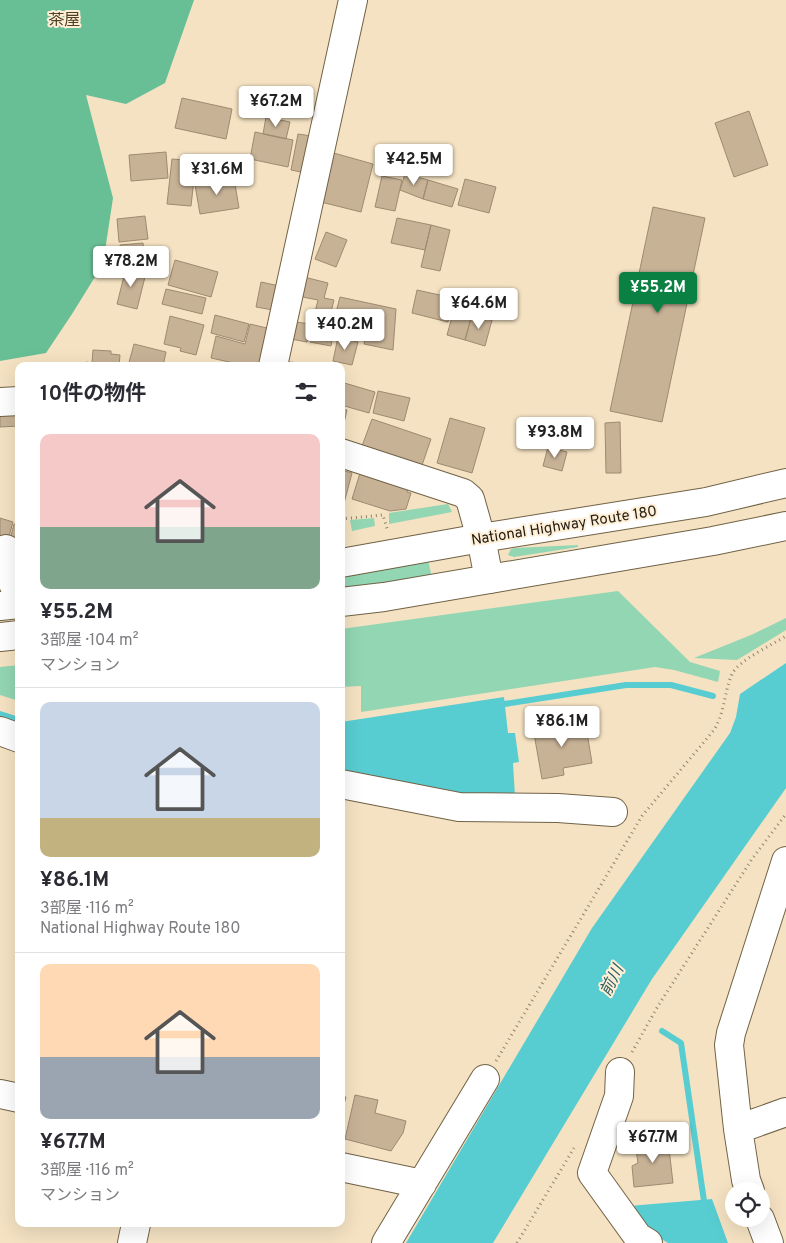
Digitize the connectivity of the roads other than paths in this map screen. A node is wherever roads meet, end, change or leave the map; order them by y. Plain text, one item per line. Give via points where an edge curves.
1 (353, 0) edge
2 (274, 362) edge
3 (15, 401) edge
4 (0, 402) edge
5 (345, 454) edge
6 (786, 484) edge
7 (786, 526) edge
8 (481, 538) junction
9 (6, 549) dead end
10 (345, 562) edge
11 (489, 579) junction
12 (15, 588) edge
13 (345, 602) edge
14 (15, 604) edge
15 (0, 606) edge
16 (15, 635) edge
17 (0, 637) edge
18 (0, 731) edge
19 (15, 737) edge
20 (345, 785) edge
21 (613, 812) dead end
22 (786, 860) edge
23 (620, 1072) road end
24 (486, 1079) road end
25 (0, 1094) edge
26 (15, 1097) edge
27 (786, 1112) edge
28 (738, 1129) junction
29 (345, 1168) edge
30 (747, 1182) edge
31 (422, 1184) junction
32 (135, 1227) edge
33 (763, 1227) edge
34 (132, 1243) edge
35 (386, 1243) edge
36 (648, 1243) edge
37 (769, 1243) edge

1 - 2 main road
3 - 4 main road
5 - 8 main road via 463,492 470,499
6 - 8 main road, National Highway Route 180 via 706,502
7 - 11 main road via 713,542
8 - 10 main road, National Highway Route 180
8 - 11 main road
9 - 12 main road
11 - 13 main road
14 - 15 main road
16 - 17 main road
18 - 19 main road
20 - 21 main road via 459,807
22 - 28 main road via 730,1039
23 - 36 main road via 619,1096 592,1173 638,1237
24 - 31 main road
25 - 26 main road
27 - 28 main road
28 - 30 main road
29 - 31 main road
31 - 35 main road
32 - 34 main road
33 - 37 main road

